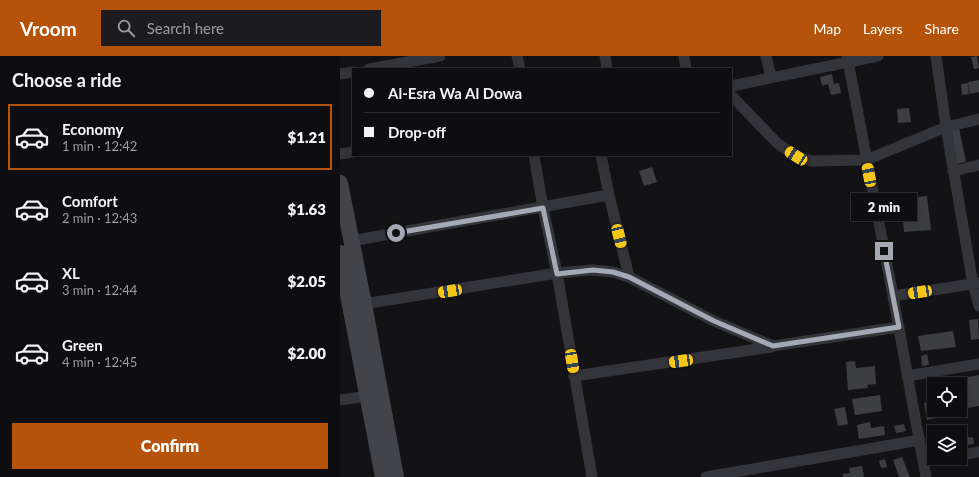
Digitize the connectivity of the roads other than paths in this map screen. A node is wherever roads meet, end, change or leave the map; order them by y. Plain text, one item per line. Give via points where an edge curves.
1 (440, 56) edge
2 (517, 56) edge
3 (605, 56) edge
4 (684, 56) edge
5 (766, 56) edge
6 (878, 56) edge
7 (936, 56) edge
8 (848, 59) edge
9 (374, 68) edge
10 (520, 68) edge
11 (607, 68) edge
12 (686, 68) edge
13 (352, 72) edge
14 (340, 74) edge
15 (771, 77) junction
16 (732, 86) edge
17 (732, 96) edge
18 (979, 119) edge
19 (946, 126) junction
20 (352, 152) edge
21 (340, 154) edge
22 (534, 156) edge
23 (601, 156) edge
24 (866, 160) junction
25 (979, 165) edge
26 (953, 171) junction
27 (340, 183) edge
28 (609, 195) junction
29 (543, 208) junction
30 (351, 241) junction
31 (340, 253) edge
32 (557, 274) junction
33 (629, 277) junction
34 (348, 281) edge
35 (976, 283) edge
36 (894, 296) junction
37 (364, 304) junction
38 (979, 306) edge
39 (899, 327) junction
40 (773, 346) junction
41 (979, 364) edge
42 (574, 376) junction
43 (907, 376) junction
44 (368, 396) junction
45 (340, 400) edge
46 (920, 440) junction
47 (979, 452) edge
48 (967, 454) edge
49 (927, 460) edge
50 (923, 461) junction
51 (383, 477) edge
52 (396, 477) edge
53 (592, 477) edge
54 (706, 477) edge
55 (926, 477) edge

1 - 9 street
2 - 10 street
3 - 11 street
4 - 12 street
5 - 15 street
6 - 8 street
7 - 19 street
8 - 15 street
8 - 24 street
13 - 14 street
15 - 16 street
17 - 24 street via 776,143 796,156 812,161
18 - 19 street
19 - 24 street
19 - 26 street
20 - 21 street
22 - 29 street
23 - 28 street
24 - 36 street
25 - 26 street
26 - 35 street
27 - 30 street
28 - 29 street
28 - 33 street
29 - 30 street
29 - 32 street
30 - 34 street
31 - 34 street
32 - 33 street via 593,270
32 - 37 street
32 - 42 street
33 - 40 street via 714,321
34 - 37 street
34 - 44 street
35 - 36 street
35 - 38 street
36 - 39 street
37 - 52 street
39 - 40 street
39 - 43 street
40 - 42 street
41 - 43 street
42 - 53 street
43 - 46 street
44 - 45 street
44 - 51 street
46 - 50 street
46 - 54 street
47 - 48 street
49 - 50 street
50 - 55 street

